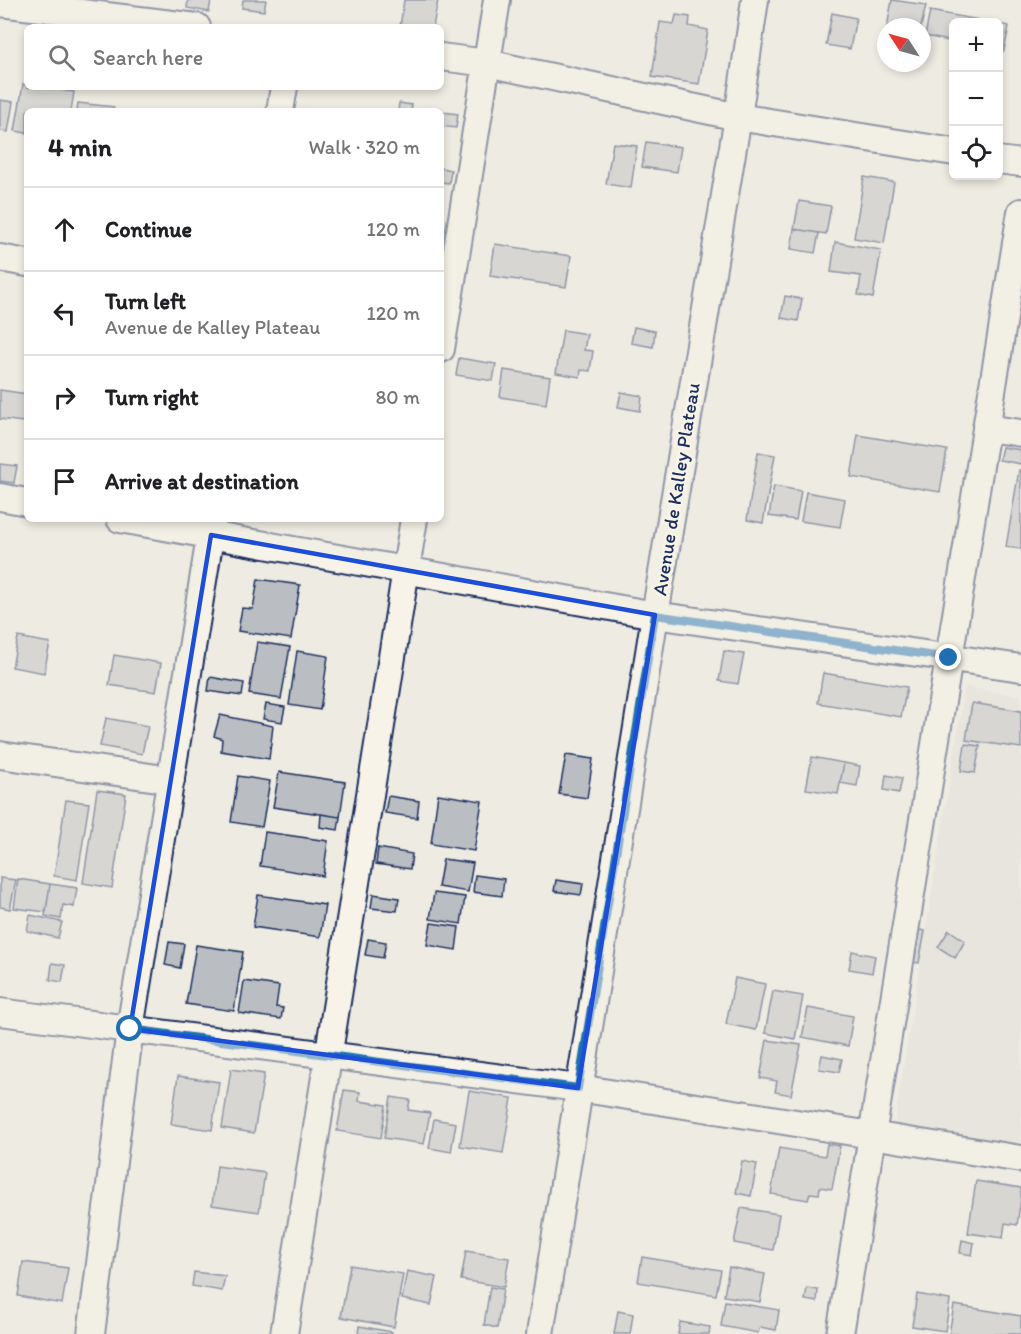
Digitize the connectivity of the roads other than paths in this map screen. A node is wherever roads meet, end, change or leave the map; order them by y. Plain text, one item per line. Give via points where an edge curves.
1 (497, 0) edge
2 (755, 0) edge
3 (0, 3) edge
4 (172, 24) edge
5 (444, 57) edge
6 (487, 63) junction
7 (284, 90) edge
8 (280, 108) edge
9 (738, 117) junction
10 (949, 151) edge
11 (1003, 161) edge
12 (1021, 164) edge
13 (1021, 212) edge
14 (0, 258) edge
15 (24, 262) edge
16 (444, 330) edge
17 (986, 428) junction
18 (1021, 433) edge
19 (0, 497) edge
20 (24, 501) edge
21 (154, 522) edge
22 (414, 522) edge
23 (212, 527) edge
24 (406, 570) junction
25 (655, 615) junction
26 (949, 658) junction
27 (1021, 668) edge
28 (0, 756) edge
29 (171, 780) junction
30 (0, 1012) edge
31 (130, 1029) junction
32 (329, 1055) junction
33 (578, 1088) junction
34 (872, 1135) junction
35 (1021, 1159) edge
36 (91, 1334) edge
37 (284, 1334) edge
38 (540, 1334) edge
39 (840, 1334) edge

1 - 6 street
2 - 9 street, Avenue de Kalley Plateau
3 - 4 street
5 - 6 street
6 - 9 street
6 - 16 street
7 - 8 street
9 - 10 street
9 - 25 street, Avenue de Kalley Plateau
11 - 12 street
13 - 17 street
14 - 15 street
17 - 18 street
17 - 26 street
19 - 20 street
21 - 23 street
22 - 24 street
23 - 24 street
23 - 29 street
24 - 25 street
24 - 32 street
25 - 26 street
25 - 33 street, Avenue de Kalley Plateau
26 - 27 street
26 - 34 street
28 - 29 street
29 - 31 street
30 - 31 street
31 - 32 street
31 - 36 street
32 - 33 street
32 - 37 street
33 - 34 street
33 - 38 street, Avenue de Kalley Plateau
34 - 35 street
34 - 39 street

